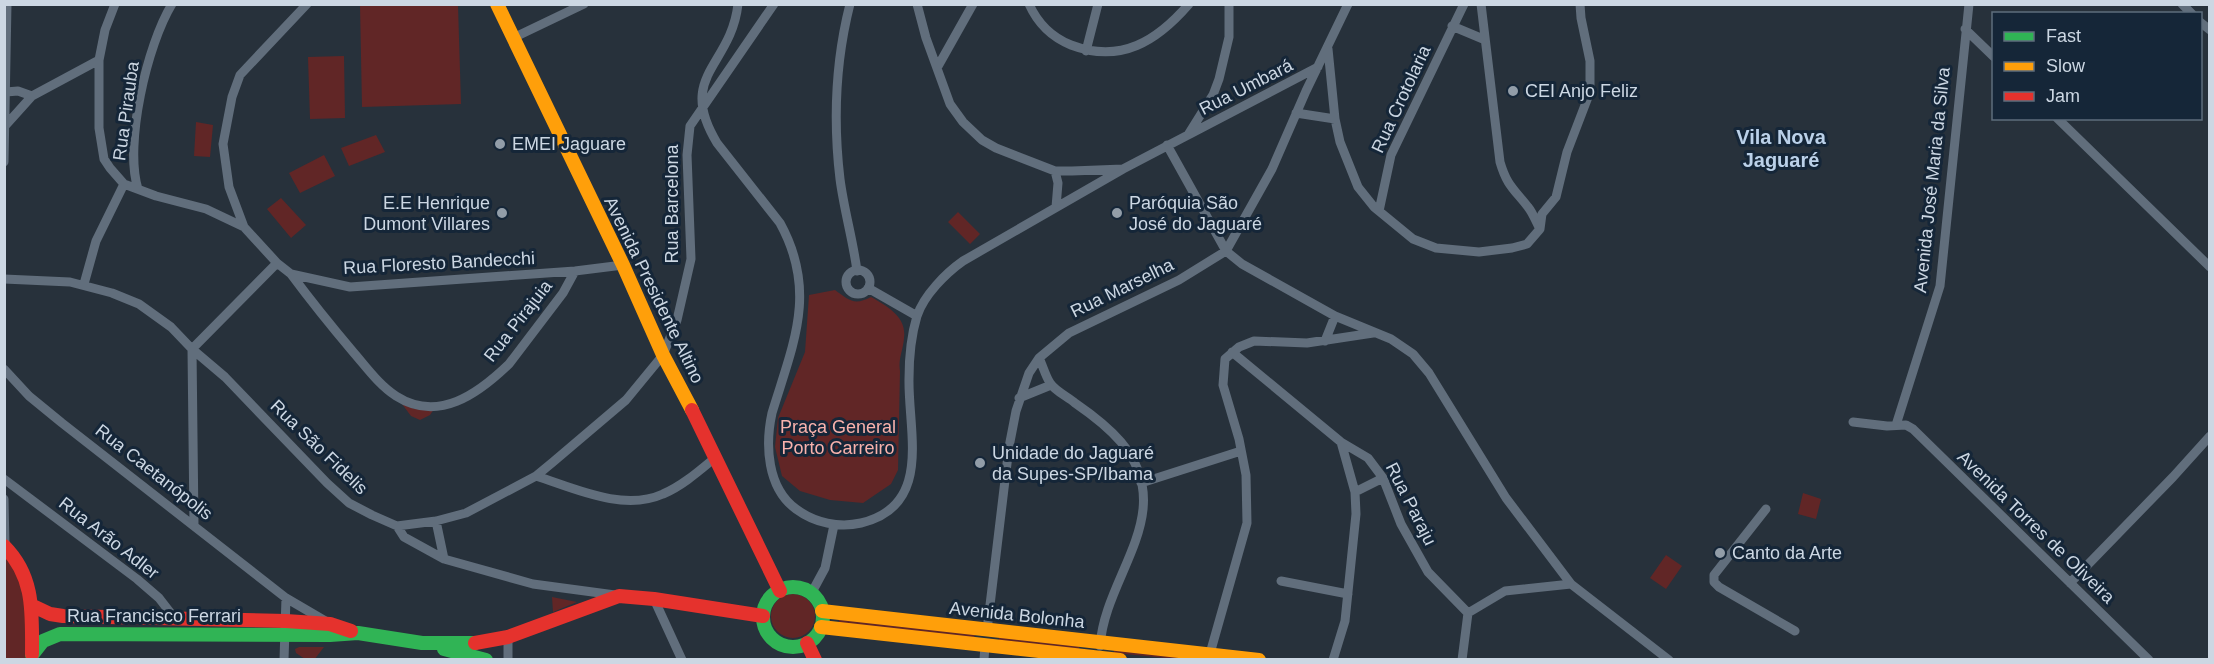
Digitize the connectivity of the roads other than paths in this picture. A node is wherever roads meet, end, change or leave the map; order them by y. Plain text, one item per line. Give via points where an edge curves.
1 (7, 4) edge
2 (115, 4) edge
3 (172, 4) edge
4 (307, 4) edge
5 (497, 4) edge
6 (584, 4) edge
7 (738, 4) edge
8 (774, 4) edge
9 (850, 4) edge
10 (917, 4) edge
11 (974, 4) edge
12 (1029, 4) edge
13 (1098, 4) edge
14 (1189, 4) edge
15 (1229, 4) edge
16 (1348, 4) edge
17 (1464, 4) edge
18 (1480, 4) edge
19 (1580, 4) edge
20 (1969, 4) edge
21 (1452, 26) junction
22 (1965, 29) junction
23 (513, 38) junction
24 (1483, 39) junction
25 (1328, 49) junction
26 (1086, 51) junction
27 (1992, 55) edge
28 (99, 60) junction
29 (1318, 67) junction
30 (937, 69) junction
31 (6, 92) edge
32 (32, 96) junction
33 (702, 108) junction
34 (1296, 113) junction
35 (1335, 119) junction
36 (2059, 120) edge
37 (5, 126) edge
38 (1188, 135) junction
39 (1167, 145) junction
40 (4, 162) edge
41 (1123, 169) junction
42 (1055, 171) junction
43 (124, 184) junction
44 (138, 189) junction
45 (1056, 207) junction
46 (1379, 211) junction
47 (244, 227) junction
48 (1540, 229) junction
49 (1226, 251) junction
50 (277, 263) junction
51 (623, 265) junction
52 (2210, 267) edge
53 (574, 271) junction
54 (857, 271) junction
55 (291, 274) junction
56 (4, 279) edge
57 (84, 285) junction
58 (868, 288) junction
59 (917, 316) junction
60 (1335, 316) junction
61 (1372, 333) junction
62 (1325, 341) junction
63 (192, 349) junction
64 (1232, 352) junction
65 (663, 355) junction
66 (1039, 358) junction
67 (4, 369) edge
68 (1051, 385) junction
69 (1019, 398) junction
70 (1853, 422) dead end
71 (1896, 425) junction
72 (2210, 436) edge
73 (1341, 442) junction
74 (1241, 451) junction
75 (716, 457) junction
76 (536, 476) junction
77 (1383, 478) junction
78 (4, 479) edge
79 (1140, 483) junction
80 (1355, 492) junction
81 (4, 499) edge
82 (1766, 510) dead end
83 (436, 521) junction
84 (194, 525) junction
85 (834, 525) junction
86 (396, 526) junction
87 (5, 546) edge
88 (444, 558) junction
89 (1281, 581) dead end
90 (1571, 584) junction
91 (2070, 584) junction
92 (780, 591) junction
93 (811, 594) junction
94 (1348, 594) junction
95 (619, 596) junction
96 (286, 598) junction
97 (654, 599) junction
98 (31, 605) junction
99 (822, 611) junction
100 (1468, 613) junction
101 (763, 616) junction
102 (176, 618) junction
103 (330, 624) junction
104 (286, 627) junction
105 (821, 627) junction
106 (987, 630) junction
107 (1795, 631) dead end
108 (358, 633) junction
109 (178, 634) junction
110 (508, 637) junction
111 (1100, 642) junction
112 (422, 643) junction
113 (480, 643) junction
114 (807, 643) junction
115 (985, 645) junction
116 (32, 657) edge
117 (1209, 657) edge
118 (1100, 658) edge
119 (284, 660) edge
120 (486, 660) edge
121 (508, 660) edge
122 (682, 660) edge
123 (814, 660) edge
124 (984, 660) edge
125 (1120, 660) edge
126 (1259, 660) edge
127 (1333, 660) edge
128 (1462, 660) edge
129 (1669, 660) edge
130 (2149, 660) edge

1 - 31 street
2 - 28 street
3 - 44 street, Rua Pirauba via 156,38 142,91 134,152
4 - 47 street, Rua Floresto Bandecchi via 240,75 232,97 223,157
5 - 23 main road, Avenida Presidente Altino
6 - 23 street
7 - 33 street via 731,35 703,84
8 - 33 street, Rua Barcelona
9 - 54 street via 838,60 836,124
10 - 30 street
11 - 30 street
12 - 26 street via 1046,30
13 - 26 street
14 - 26 street via 1166,28 1138,46 1112,52
15 - 38 street via 1229,37 1219,79
16 - 25 street, Rua Marselha
17 - 21 street, Rua Crotolaria
18 - 24 street
19 - 48 street via 1590,61 1590,92 1567,152 1556,197 1542,214
20 - 22 street, Avenida José Maria da Silva
21 - 24 street
21 - 46 street, Rua Crotolaria via 1391,155
22 - 27 street
22 - 71 street, Avenida José Maria da Silva via 1941,277
23 - 51 main road, Avenida Presidente Altino
24 - 48 street via 1504,177
25 - 29 street, Rua Marselha
25 - 35 street
28 - 32 street
28 - 43 street via 102,150 110,168
29 - 34 street, Rua Marselha
29 - 38 street, Rua Umbará
30 - 42 street via 950,104 982,140
31 - 32 street
31 - 37 street
32 - 37 street
33 - 65 street, Rua Barcelona via 690,126 687,155 691,259 677,320
33 - 85 street via 717,143 780,223 797,269 798,331 769,427 775,480 786,501 803,514
34 - 35 street
34 - 49 street, Rua Marselha via 1272,169
35 - 46 street via 1358,187
36 - 52 street
37 - 40 street
38 - 39 street
39 - 41 street
39 - 49 street
41 - 42 street
41 - 45 street
42 - 45 street
43 - 44 street, Rua Pirauba
43 - 57 street via 96,241
44 - 47 street, Rua Pirauba via 206,209
45 - 59 street via 956,266 928,297
46 - 48 street via 1413,239 1445,250 1479,252 1512,248 1527,244
47 - 50 street, Rua Floresto Bandecchi
49 - 60 street
49 - 66 street, Rua Marselha via 1179,280 1069,333
50 - 55 street, Rua Floresto Bandecchi
50 - 63 street
51 - 53 street, Rua Floresto Bandecchi
51 - 65 main road, Avenida Presidente Altino
53 - 55 street, Rua Floresto Bandecchi via 350,287
53 - 55 street, Rua Pirajuia via 563,293 504,369 458,402 430,408 402,399 379,382
54 - 58 street via 868,276
54 - 58 street via 847,278 849,290 861,293
56 - 57 street, Rua São Fidelis
57 - 63 street, Rua São Fidelis via 139,304 171,327
58 - 59 street
59 - 85 street via 909,378 913,459 909,483 898,500 879,516 853,525
60 - 61 street
60 - 62 street
61 - 62 street
61 - 90 street via 1391,339 1413,354 1430,373 1506,498
62 - 64 street via 1254,341
63 - 84 street
63 - 86 street, Rua São Fidelis via 225,377 349,503
64 - 73 street, Rua Paraju
64 - 74 street via 1223,364 1223,385
65 - 75 main road, Avenida Presidente Altino
65 - 76 street via 626,400
66 - 68 street
66 - 69 street, Rua Marselha
67 - 84 street, Rua Caetanópolis via 28,396
68 - 69 street
68 - 79 street via 1116,436 1132,459
69 - 106 street, Rua Marselha via 1009,447
70 - 71 street
71 - 91 street, Avenida Torres de Oliveira via 1913,429
72 - 91 street
73 - 77 street, Rua Paraju via 1368,459
73 - 80 street
74 - 79 street
74 - 117 street via 1248,490 1247,523
75 - 76 street via 688,480 663,494 641,499 604,497
75 - 92 main road, Avenida Presidente Altino
76 - 83 street via 466,513
77 - 80 street
77 - 100 street, Rua Paraju via 1401,524 1428,572
78 - 102 street, Rua Arão Adler via 137,579
79 - 111 street via 1140,532 1114,591
80 - 94 street
81 - 87 street
82 - 107 street via 1713,579 1719,587
83 - 86 street
83 - 88 street
84 - 96 street, Rua Caetanópolis
85 - 93 street via 825,568
86 - 88 street, Rua São Fidelis via 404,537
87 - 98 main road via 21,567
88 - 95 street, Rua São Fidelis via 533,584
89 - 94 street
90 - 100 street via 1505,591
90 - 129 street
91 - 130 street, Avenida Torres de Oliveira
92 - 93 main road via 796,588
92 - 101 main road via 768,601
93 - 99 main road
94 - 127 street
95 - 97 main road
95 - 110 main road, Rua Caetanópolis
96 - 103 street, Rua Caetanópolis
96 - 104 street
97 - 101 main road
97 - 122 street
98 - 102 main road, Rua Francisco Ferrari via 63,616
98 - 116 main road
99 - 105 main road
99 - 106 main road, Avenida Bolonha
100 - 128 street
101 - 114 main road via 765,628 777,642 789,646
102 - 104 main road, Rua Francisco Ferrari
102 - 109 street
103 - 104 main road, Rua Caetanópolis
103 - 108 main road, Rua Caetanópolis
104 - 108 main road, Rua Caetanópolis
104 - 109 main road, Rua Francisco Ferrari
104 - 119 street
105 - 114 main road
105 - 115 main road, Avenida Bolonha
106 - 111 main road, Avenida Bolonha
108 - 112 main road, Rua Caetanópolis
109 - 116 main road, Rua Francisco Ferrari via 60,634 42,641
110 - 113 main road, Rua Caetanópolis
110 - 121 street
111 - 117 main road, Avenida Bolonha
111 - 118 street
112 - 113 main road, Rua Caetanópolis
112 - 120 main road
113 - 120 street
114 - 123 main road
115 - 118 main road, Avenida Bolonha
115 - 124 street
117 - 126 main road, Avenida Bolonha
118 - 125 main road, Avenida Bolonha

